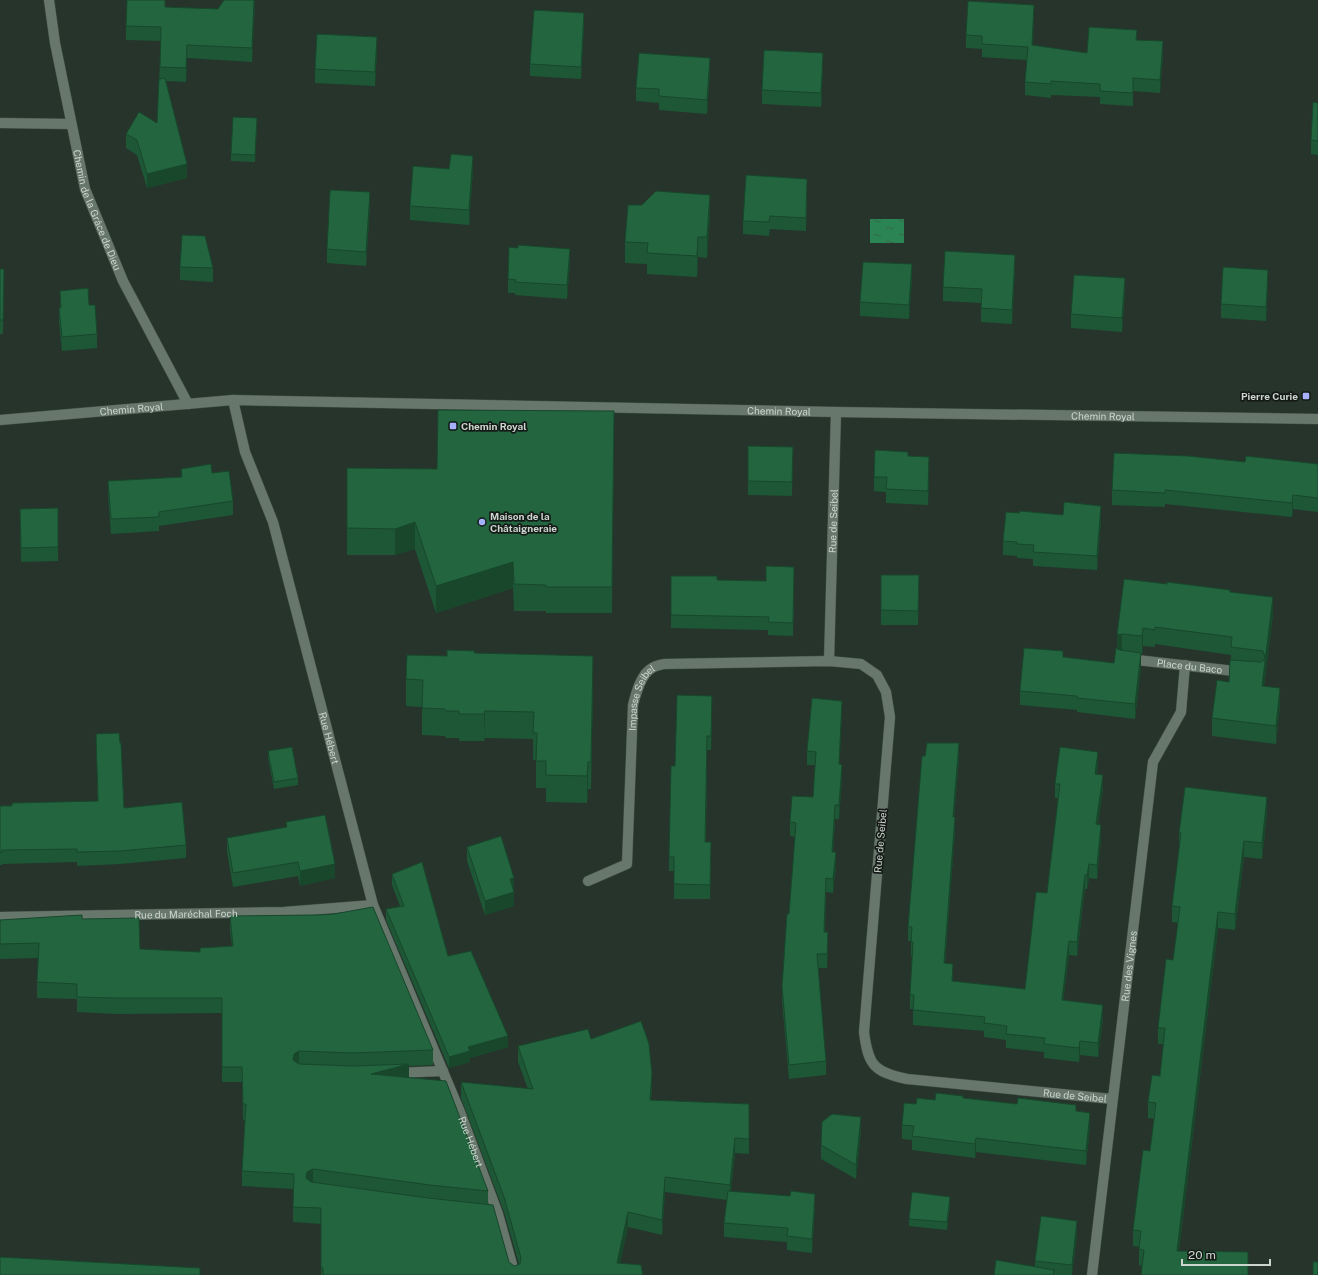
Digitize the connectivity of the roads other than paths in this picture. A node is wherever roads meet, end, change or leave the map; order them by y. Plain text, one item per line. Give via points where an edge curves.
1 (49, 0) edge
2 (0, 123) edge
3 (71, 124) junction
4 (233, 400) junction
5 (188, 404) junction
6 (836, 412) junction
7 (1318, 419) edge
8 (0, 420) edge
9 (1121, 658) edge
10 (829, 661) junction
11 (1185, 664) junction
12 (1252, 673) edge
13 (588, 881) dead end
14 (373, 905) junction
15 (0, 917) edge
16 (443, 1071) junction
17 (383, 1074) edge
18 (1112, 1099) junction
19 (515, 1275) edge
20 (1092, 1275) edge

1 - 3 street, Chemin de la Grâce de Dieu
2 - 3 street
3 - 5 street, Chemin de la Grâce de Dieu via 85,189 96,218 123,281
4 - 5 street, Chemin Royal
4 - 6 street, Chemin Royal
4 - 14 street, Rue Hébert via 245,452 273,522
5 - 8 street, Chemin Royal
6 - 7 street, Chemin Royal
6 - 10 street, Rue de Seibel
9 - 11 street, Place du Baco
10 - 13 street, Impasse Seibel via 664,664 651,669 644,677 633,705 627,864
10 - 18 street, Rue de Seibel via 861,664 876,675 886,692 890,717 864,1032 871,1062 880,1071 907,1079
11 - 12 street, Place du Baco
11 - 18 street, Rue des Vignes via 1181,712 1152,762
14 - 15 street, Rue du Maréchal Foch via 284,912
14 - 16 street, Rue Hébert
16 - 17 street
16 - 19 street, Rue Hébert via 460,1112
18 - 20 street, Rue des Vignes

